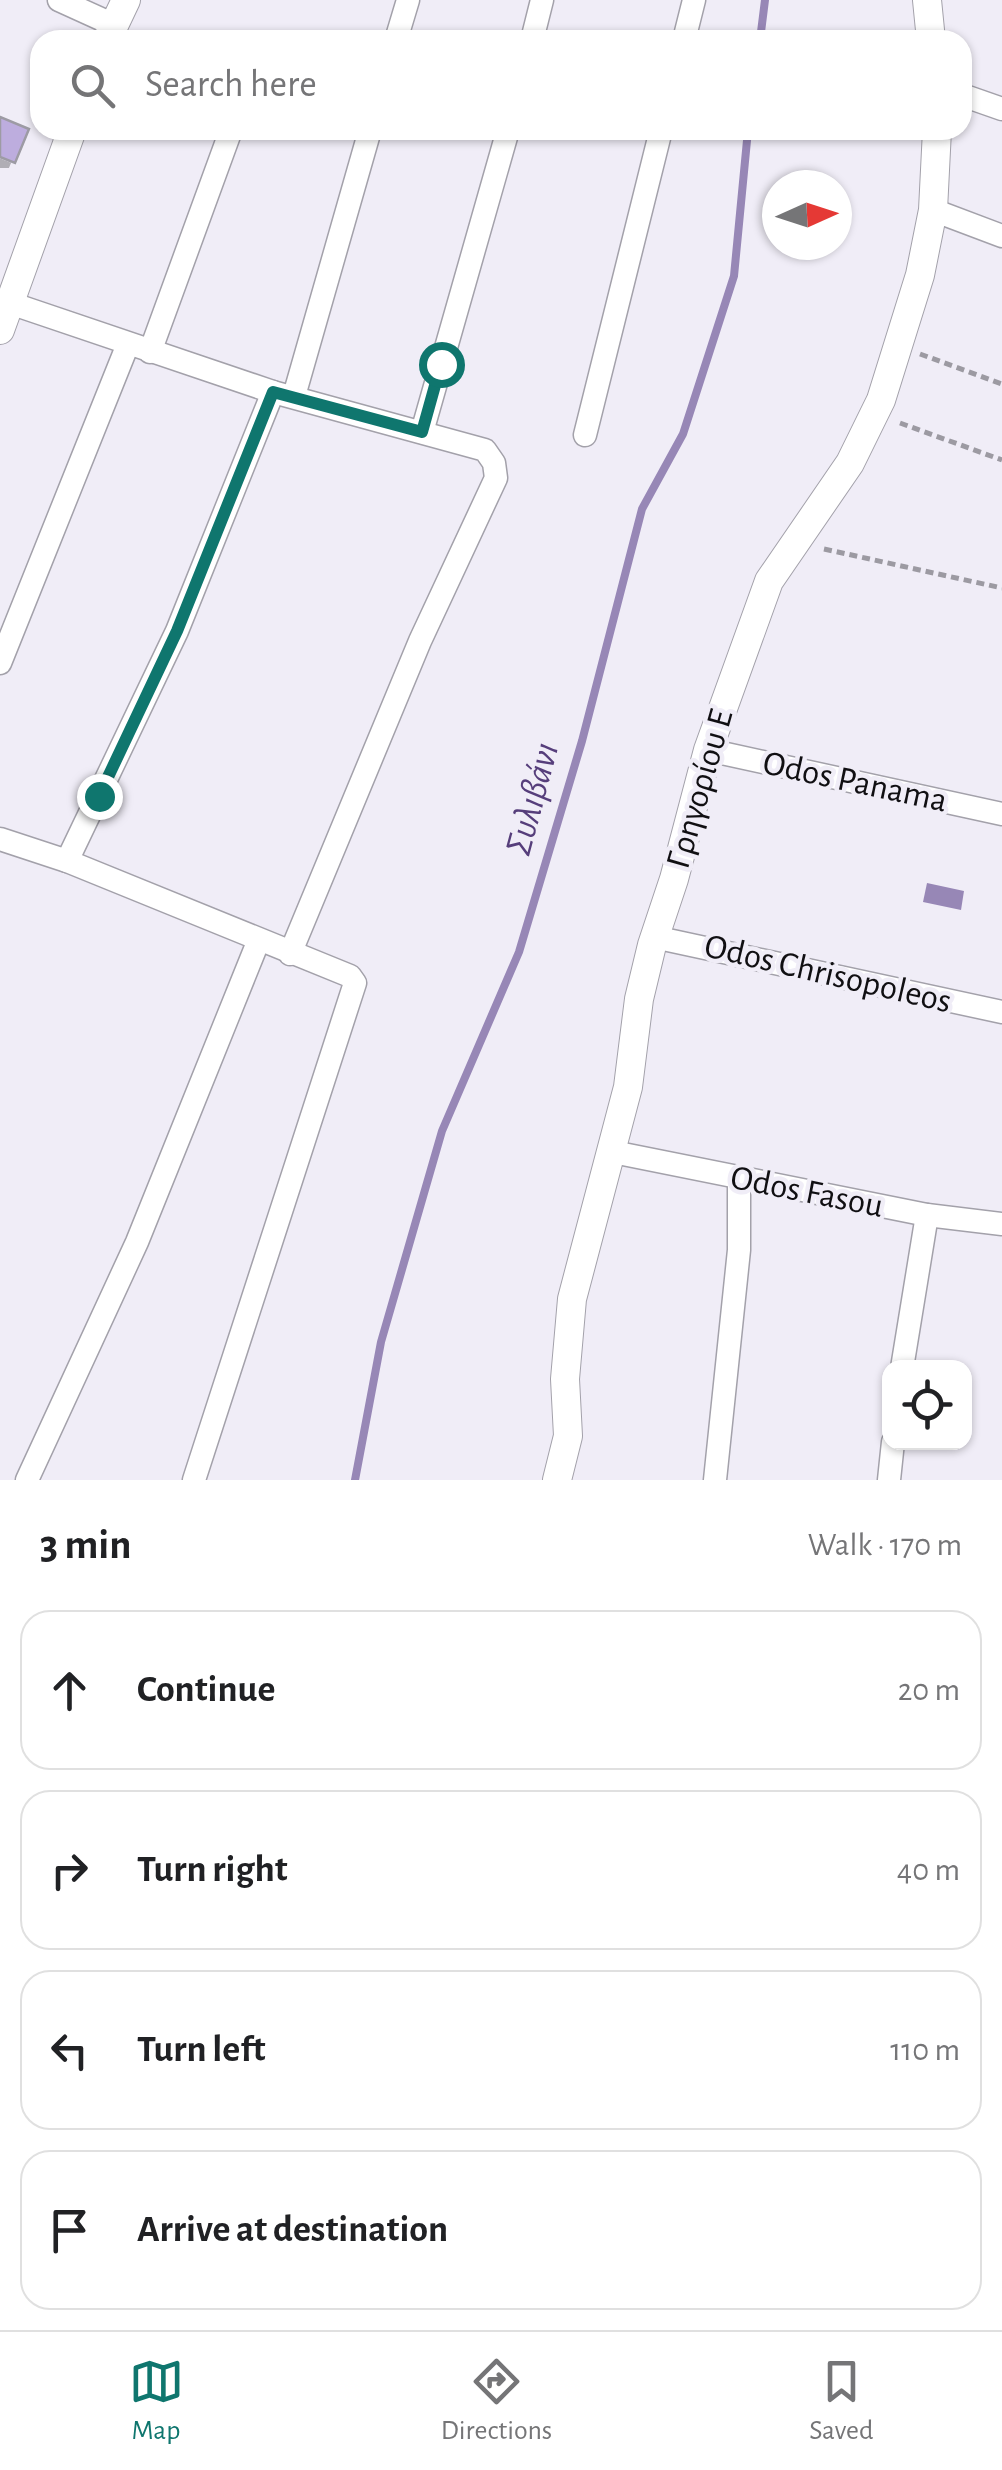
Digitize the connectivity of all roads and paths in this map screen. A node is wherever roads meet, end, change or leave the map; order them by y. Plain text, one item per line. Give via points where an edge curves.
1 (59, 0) edge
2 (408, 0) edge
3 (542, 0) edge
4 (694, 0) edge
5 (926, 0) edge
6 (113, 29) edge
7 (399, 30) edge
8 (534, 30) edge
9 (686, 30) edge
10 (930, 30) edge
11 (972, 98) edge
12 (1002, 109) edge
13 (68, 140) edge
14 (227, 140) edge
15 (367, 140) edge
16 (505, 140) edge
17 (659, 140) edge
18 (936, 140) edge
19 (933, 210) junction
20 (1002, 236) edge
21 (10, 303) junction
22 (0, 330) edge
23 (899, 346) junction
24 (139, 348) junction
25 (1002, 384) edge
26 (283, 394) junction
27 (874, 414) junction
28 (422, 432) junction
29 (585, 435) dead end
30 (1002, 460) edge
31 (792, 543) junction
32 (1002, 588) edge
33 (0, 662) edge
34 (708, 750) junction
35 (1002, 814) edge
36 (0, 840) edge
37 (68, 862) junction
38 (654, 937) junction
39 (258, 942) junction
40 (290, 954) junction
41 (1002, 1012) edge
42 (613, 1152) junction
43 (739, 1179) junction
44 (927, 1215) junction
45 (1002, 1224) edge
46 (903, 1360) edge
47 (892, 1450) edge
48 (27, 1480) edge
49 (194, 1480) edge
50 (558, 1480) edge
51 (715, 1480) edge
52 (889, 1480) edge

1 - 6 street
2 - 7 street
3 - 8 street
4 - 9 street
5 - 10 street
11 - 12 street
13 - 21 street
14 - 24 street
15 - 26 street
16 - 28 street
17 - 29 street
18 - 19 street, Γρηγορίου Ε
19 - 20 street
19 - 23 street, Γρηγορίου Ε
21 - 22 street
21 - 24 street
23 - 25 path
23 - 27 street, Γρηγορίου Ε
24 - 26 street
24 - 33 street
26 - 28 street
26 - 37 street
27 - 30 path
27 - 31 street, Γρηγορίου Ε via 850,462
28 - 40 street via 485,450 496,478 420,641
31 - 32 path
31 - 34 street, Γρηγορίου Ε via 769,581
34 - 35 street, Odos Panama
34 - 38 street, Γρηγορίου Ε
36 - 37 street
37 - 39 street
38 - 41 street, Odos Chrisopoleos
38 - 42 street, Γρηγορίου Ε
39 - 40 street
39 - 48 street via 137,1242
40 - 49 street via 350,976 356,990
42 - 43 street, Odos Fasou
42 - 50 street, Γρηγορίου Ε via 572,1299 564,1380 568,1436
43 - 44 street, Odos Fasou
43 - 51 street via 739,1250
44 - 45 street, Odos Fasou
44 - 46 street
47 - 52 street

